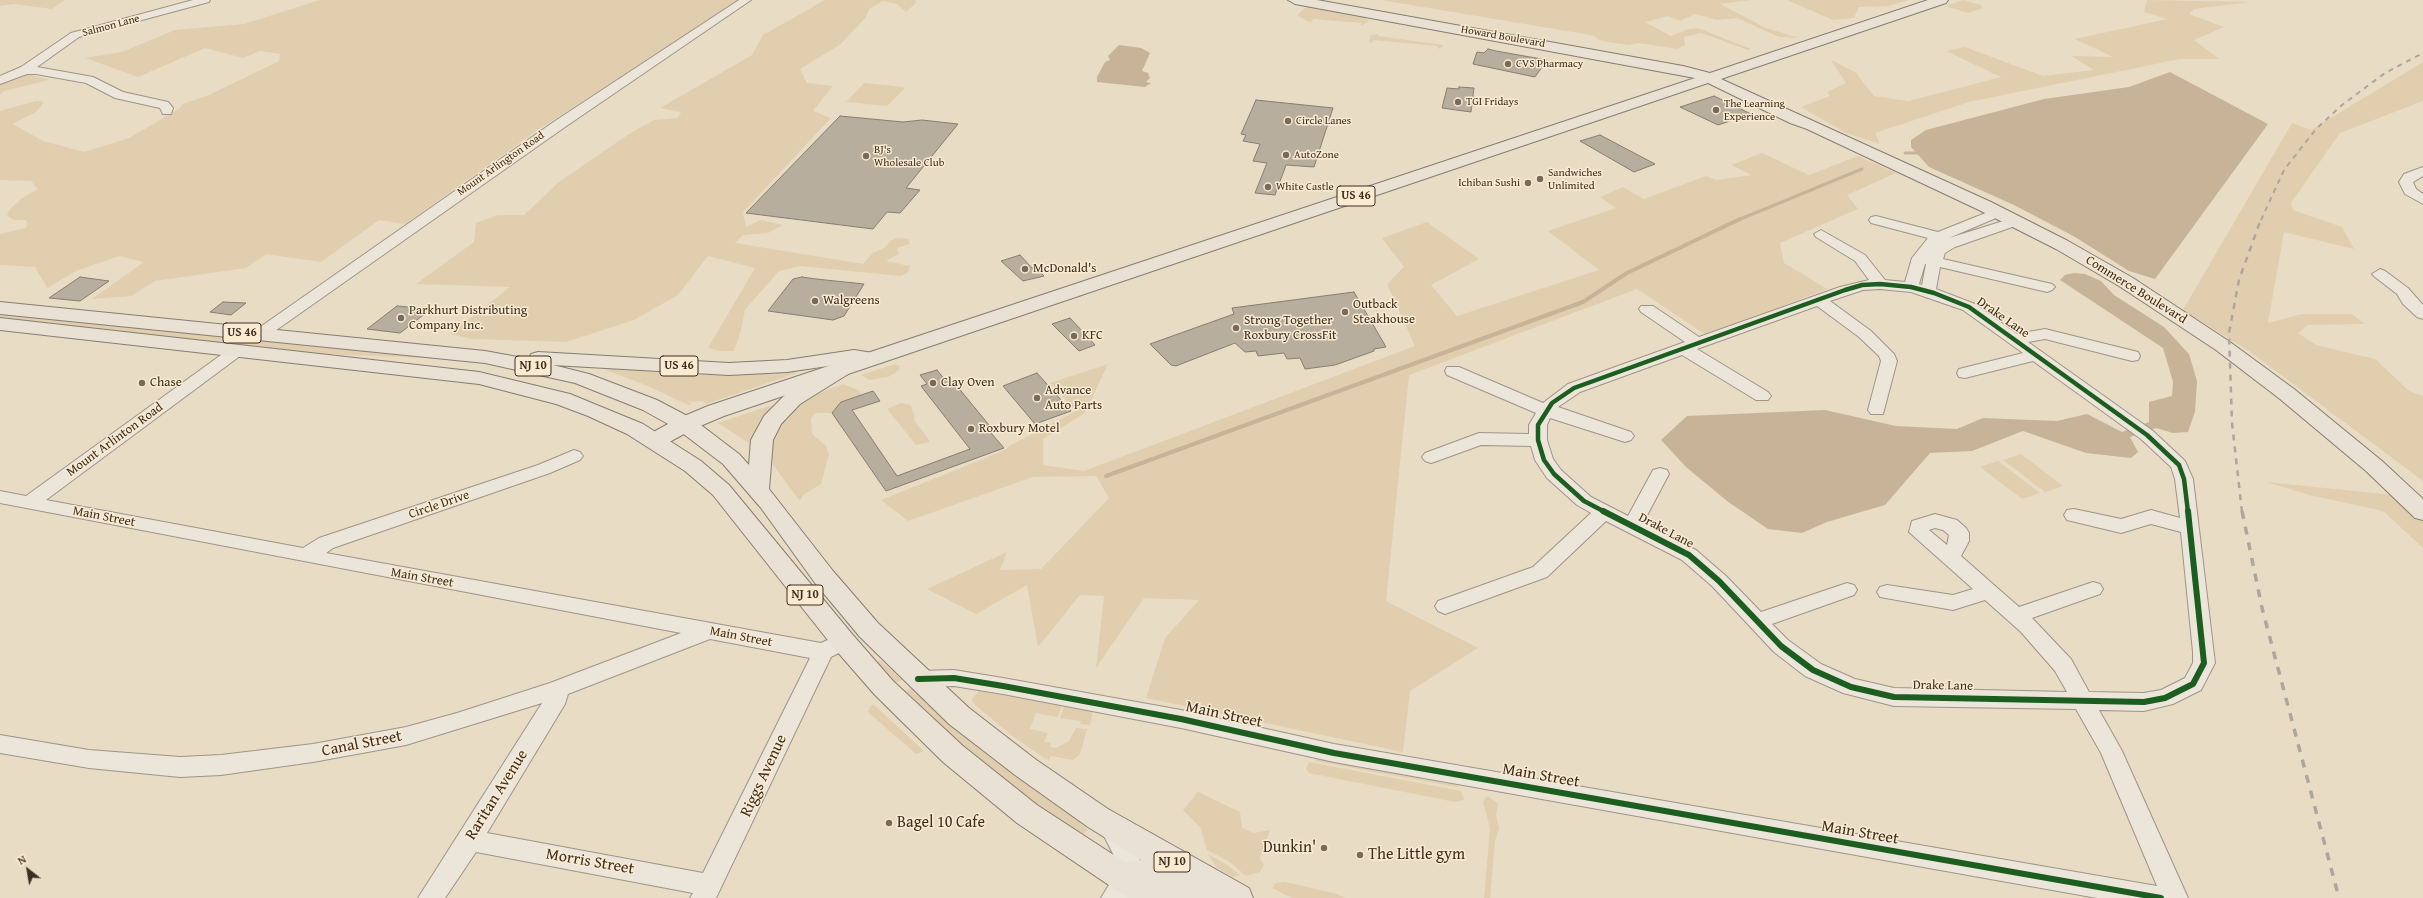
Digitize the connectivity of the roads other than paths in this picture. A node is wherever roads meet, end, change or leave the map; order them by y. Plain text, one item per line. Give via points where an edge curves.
1 (205, 0) edge
2 (746, 0) edge
3 (1295, 0) edge
4 (1941, 0) edge
5 (26, 70) junction
6 (1710, 78) junction
7 (0, 80) edge
8 (167, 111) dead end
9 (2423, 171) edge
10 (2423, 200) edge
11 (1998, 212) junction
12 (1876, 220) dead end
13 (2016, 221) junction
14 (1821, 234) dead end
15 (1944, 241) junction
16 (1919, 258) junction
17 (1934, 262) junction
18 (2380, 274) dead end
19 (1880, 284) junction
20 (2047, 287) dead end
21 (1920, 289) junction
22 (1819, 300) junction
23 (0, 308) edge
24 (1647, 309) dead end
25 (2423, 314) edge
26 (0, 324) edge
27 (259, 335) junction
28 (2015, 340) junction
29 (1689, 346) junction
30 (238, 350) junction
31 (2036, 355) junction
32 (2132, 356) dead end
33 (484, 357) junction
34 (872, 358) junction
35 (846, 367) junction
36 (1453, 371) dead end
37 (1965, 372) dead end
38 (1762, 396) dead end
39 (1546, 410) junction
40 (1877, 410) dead end
41 (686, 424) junction
42 (1626, 436) dead end
43 (656, 440) junction
44 (1538, 440) junction
45 (574, 456) dead end
46 (1431, 457) dead end
47 (1660, 474) dead end
48 (758, 489) junction
49 (0, 497) edge
50 (30, 502) junction
51 (1604, 512) junction
52 (2423, 512) edge
53 (2074, 515) dead end
54 (1632, 526) junction
55 (2190, 528) junction
56 (306, 556) junction
57 (1950, 558) dead end
58 (2093, 589) dead end
59 (1847, 590) dead end
60 (1887, 592) dead end
61 (1988, 592) junction
62 (1445, 606) dead end
63 (2016, 616) junction
64 (1757, 621) junction
65 (709, 631) junction
66 (833, 647) junction
67 (918, 679) junction
68 (558, 689) junction
69 (2084, 699) junction
70 (0, 744) edge
71 (1107, 823) junction
72 (470, 840) junction
73 (1120, 889) edge
74 (706, 892) edge
75 (431, 898) edge
76 (1153, 898) edge
77 (1194, 898) edge
78 (1238, 898) edge
79 (2161, 898) edge
80 (2175, 898) edge

1 - 5 street, Salmon Lane via 75,36
2 - 27 street, Mount Arlington Road via 560,124
3 - 6 main road, Howard Boulevard via 1683,70
4 - 6 main road, US 46
5 - 7 street, Salmon Lane
5 - 8 street, Salmon Lane via 89,80 119,95 164,105
6 - 11 main road, Commerce Boulevard via 1733,82 1764,96 1796,113 1813,126
6 - 34 main road, US 46
9 - 10 street via 2408,177 2406,182 2410,191
11 - 13 main road, Commerce Boulevard
11 - 15 street
12 - 15 street via 1922,230
13 - 15 street
13 - 52 main road, Commerce Boulevard via 2118,278 2217,342 2287,394 2374,466
14 - 19 street via 1860,258
15 - 16 street via 1922,251
15 - 17 street
16 - 17 street
16 - 21 street
17 - 20 street
17 - 21 street
18 - 25 street via 2403,290 2409,301
19 - 21 street, Drake Lane
19 - 22 street, Drake Lane via 1862,285
21 - 28 street, Drake Lane via 1969,307
22 - 29 street, Drake Lane
22 - 40 street via 1865,334 1886,354 1889,360
23 - 27 main road, US 46
24 - 29 street
26 - 30 main road, US 46
27 - 33 main road, US 46
28 - 31 street, Drake Lane
28 - 32 street via 2045,334
29 - 38 street
29 - 39 street, Drake Lane via 1574,388 1561,395
30 - 43 main road, US 46 via 497,381 579,404
30 - 50 street, Mount Arlinton Road
31 - 37 street
31 - 55 street, Drake Lane via 2168,452 2179,465 2184,479
33 - 34 main road, US 46 via 559,358 729,369 787,366 854,356
33 - 41 main road, NJ 10 via 594,382 650,405
34 - 35 main road, US 46
35 - 41 main road, US 46 via 716,411
35 - 48 main road via 793,399 772,421 762,440
36 - 39 street
39 - 42 street
39 - 44 street, Drake Lane via 1538,425
41 - 43 main road, US 46
41 - 48 main road, NJ 10 via 731,459
43 - 66 main road, NJ 10 via 693,466 740,510
44 - 46 street via 1478,439
44 - 51 street, Drake Lane via 1544,460 1554,474 1584,501
45 - 56 street, Circle Drive via 544,469 335,540
47 - 54 street
48 - 67 main road, NJ 10 via 840,596 869,630
49 - 50 street, Main Street
50 - 56 street, Main Street
51 - 54 street, Drake Lane
51 - 62 street via 1540,572
53 - 55 street via 2121,526 2151,517
54 - 64 street, Drake Lane via 1689,555 1719,581
55 - 69 street, Drake Lane via 2204,652 2200,675 2193,684 2165,698 2144,702
56 - 65 street, Main Street
57 - 61 street
58 - 63 street
59 - 64 street
60 - 61 street via 1952,603
61 - 63 street
63 - 69 street via 2064,665
64 - 69 street, Drake Lane via 1781,646 1813,670 1870,693 1894,697
65 - 66 street, Main Street
65 - 68 street, Canal Street
66 - 73 main road, NJ 10 via 884,688 952,754
66 - 74 street, Riggs Avenue
67 - 71 main road, NJ 10 via 986,739
67 - 79 street, Main Street via 954,678 1003,686 1181,719 1334,753
68 - 70 street, Canal Street via 406,736 313,753 221,765 148,766
68 - 72 street, Raritan Avenue via 557,698
69 - 80 street via 2112,751
71 - 73 street via 1119,836 1128,860
71 - 78 main road, NJ 10
72 - 74 street, Morris Street
72 - 75 street, Raritan Avenue
73 - 76 main road, NJ 10
73 - 77 main road via 1135,873 1146,873

